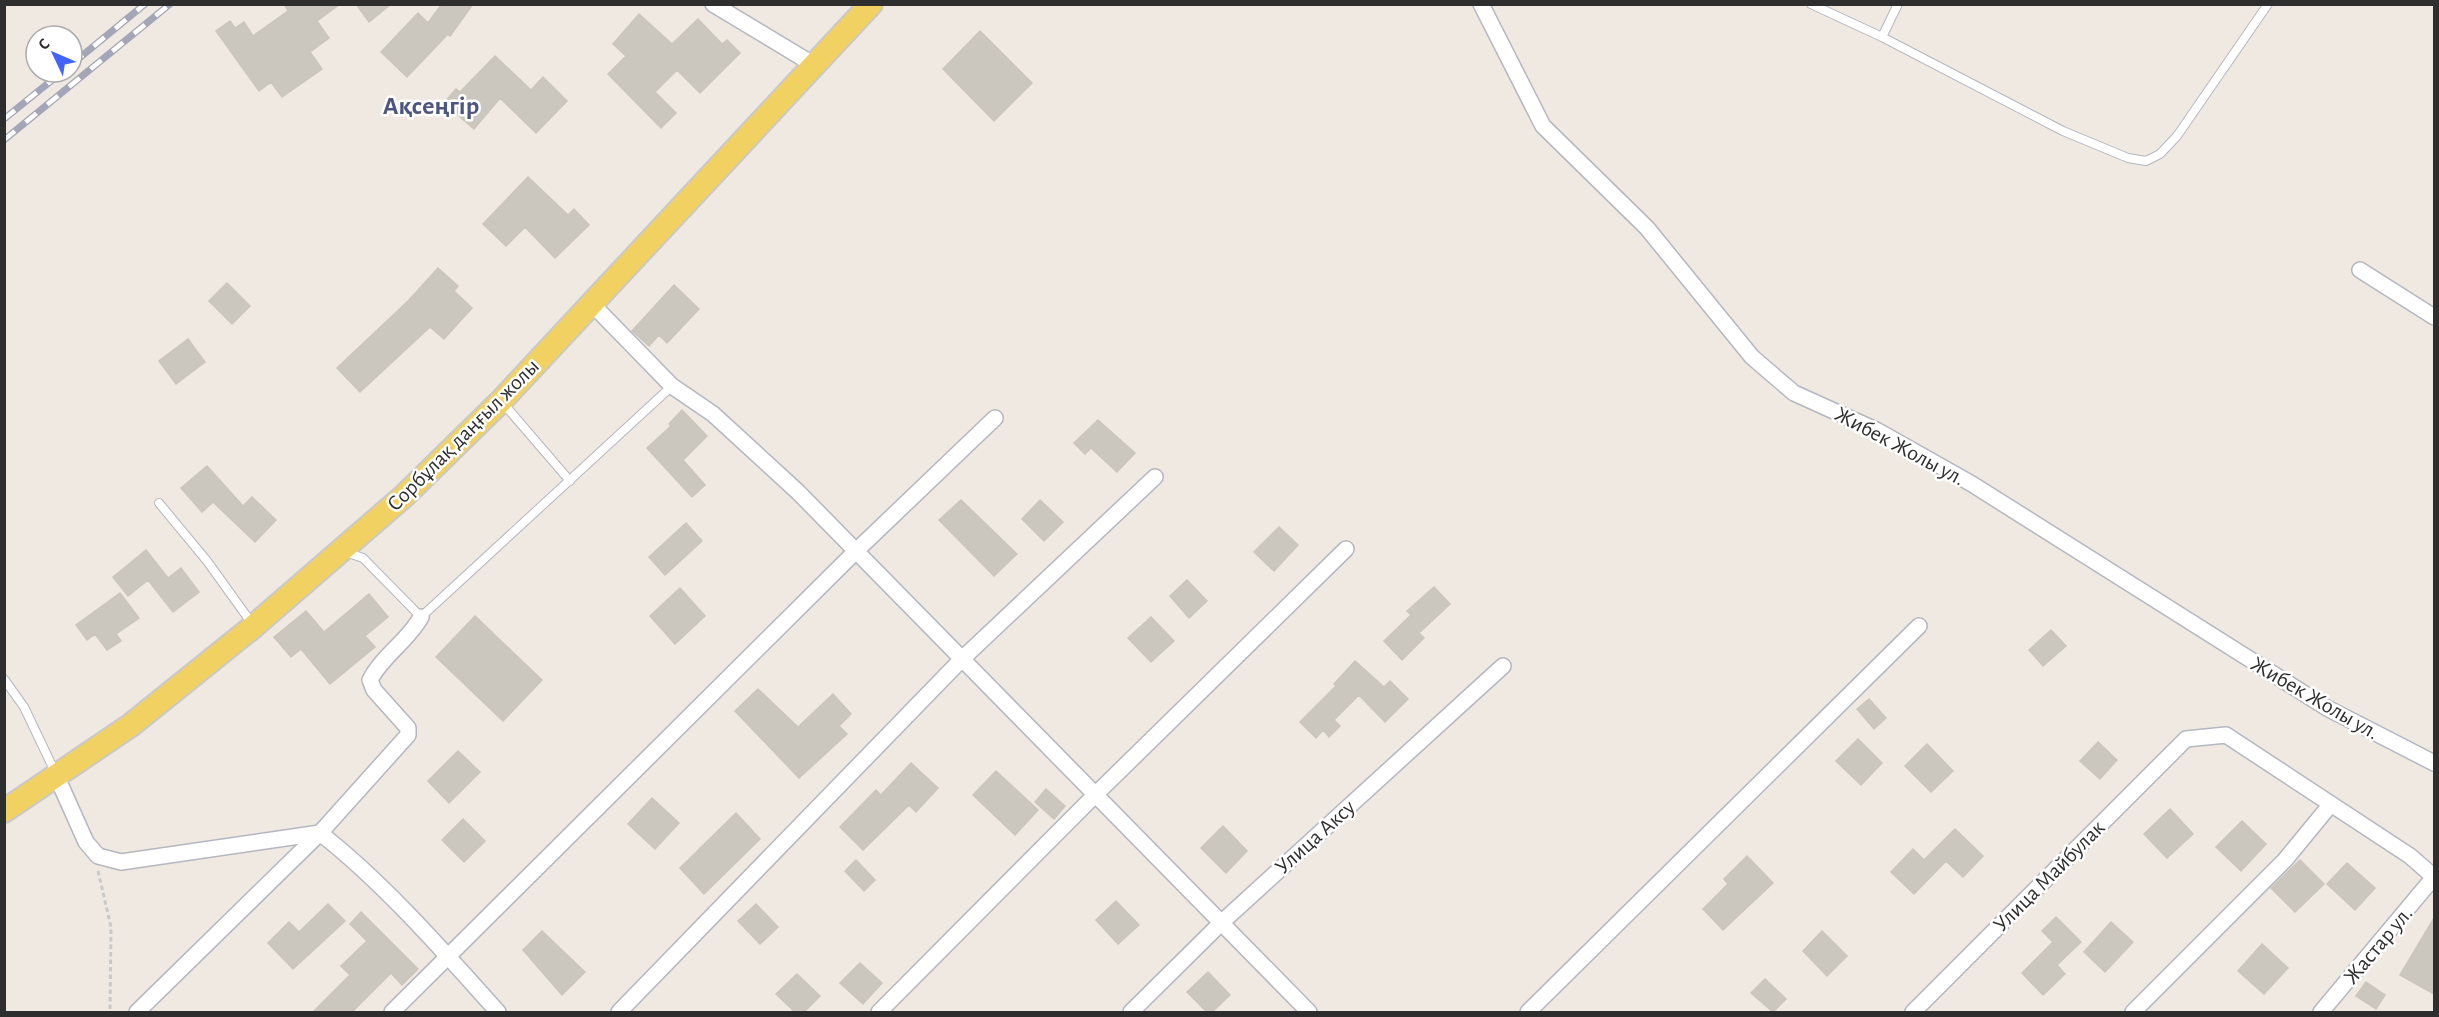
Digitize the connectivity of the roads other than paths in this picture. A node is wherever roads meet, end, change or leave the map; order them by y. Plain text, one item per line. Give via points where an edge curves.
1 (713, 4) edge
2 (871, 4) edge
3 (1481, 4) edge
4 (1811, 4) edge
5 (1898, 4) edge
6 (2268, 4) edge
7 (1882, 37) junction
8 (814, 65) junction
9 (2360, 270) dead end
10 (591, 303) junction
11 (2434, 317) edge
12 (672, 386) junction
13 (501, 401) junction
14 (995, 418) dead end
15 (1155, 477) dead end
16 (570, 481) junction
17 (159, 503) dead end
18 (1346, 549) dead end
19 (342, 550) junction
20 (856, 551) junction
21 (422, 617) junction
22 (254, 626) junction
23 (1919, 626) dead end
24 (962, 659) junction
25 (1503, 666) dead end
26 (4, 679) edge
27 (2434, 764) edge
28 (56, 775) junction
29 (1095, 795) junction
30 (2331, 804) junction
31 (4, 811) edge
32 (320, 833) junction
33 (2434, 877) edge
34 (1221, 923) junction
35 (448, 957) junction
36 (137, 1012) edge
37 (392, 1012) edge
38 (498, 1012) edge
39 (619, 1012) edge
40 (879, 1012) edge
41 (1131, 1012) edge
42 (1309, 1012) edge
43 (1528, 1012) edge
44 (1913, 1012) edge
45 (2133, 1012) edge
46 (2321, 1012) edge

1 - 8 street
2 - 8 main road, Сорбұлақ даңғыл жолы
3 - 27 street, Жибек Жолы ул. via 1543,126 1647,228 1752,357 1794,393 1878,431 1963,479 2327,708
4 - 7 lane
5 - 7 lane
6 - 7 lane via 2177,136 2160,154 2146,161 2128,158 2063,131
8 - 10 main road, Сорбұлақ даңғыл жолы
9 - 11 street
10 - 12 street
10 - 13 main road, Сорбұлақ даңғыл жолы
12 - 16 lane
12 - 20 street via 713,414
13 - 16 lane
13 - 19 main road, Сорбұлақ даңғыл жолы
14 - 20 street
15 - 24 street
16 - 21 lane
17 - 22 lane
18 - 29 street
19 - 21 lane via 363,558
19 - 22 main road, Сорбұлақ даңғыл жолы
20 - 24 street
20 - 35 street
21 - 32 street via 370,680 374,690 408,728 408,735
22 - 28 main road, Сорбұлақ даңғыл жолы via 131,725
23 - 43 street
24 - 29 street
24 - 39 street
25 - 34 street, Улица Аксу
26 - 28 lane via 24,707
28 - 31 main road, Сорбұлақ даңғыл жолы
28 - 32 street via 86,842 98,856 121,862
29 - 34 street
29 - 40 street
30 - 33 street via 2410,856
30 - 44 street, Улица Майбулак via 2226,735 2186,739
30 - 45 street via 2285,860
32 - 35 street
32 - 36 street
33 - 46 street, Жастар ул.
34 - 41 street, Улица Аксу
34 - 42 street
35 - 37 street
35 - 38 street

